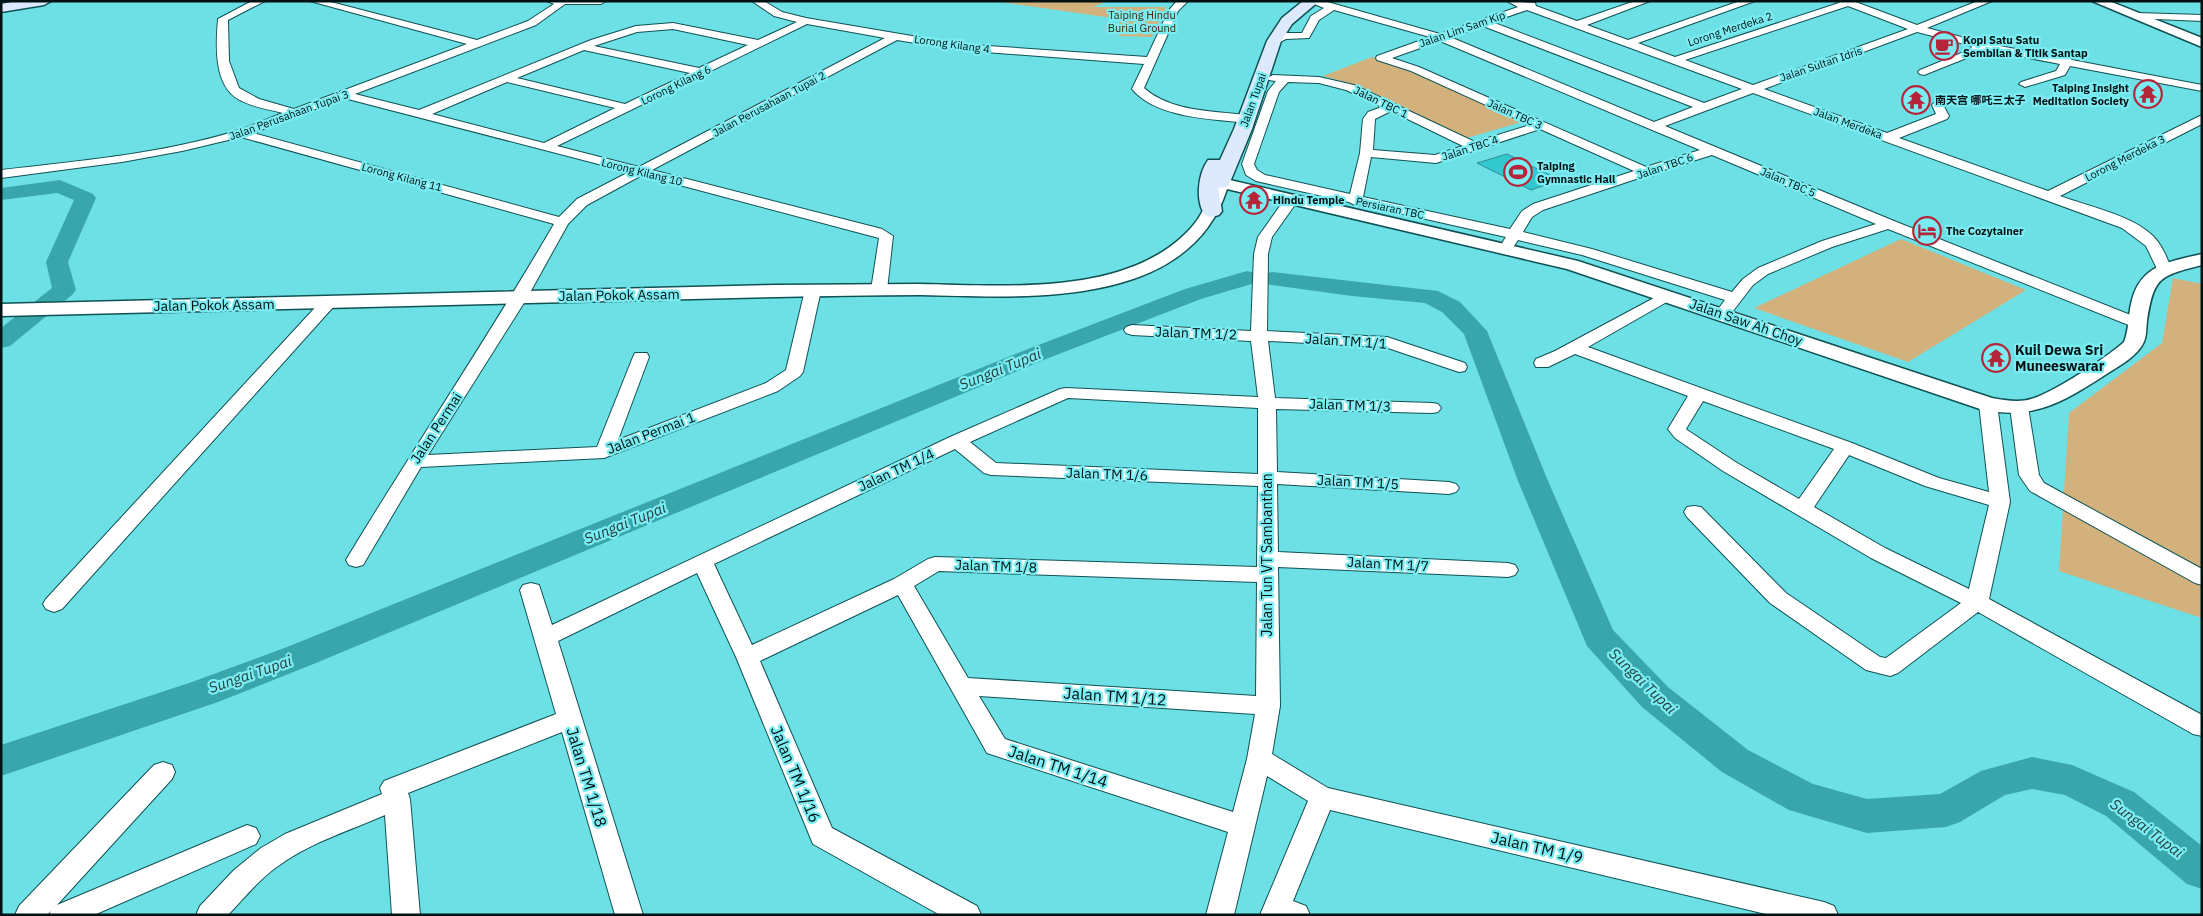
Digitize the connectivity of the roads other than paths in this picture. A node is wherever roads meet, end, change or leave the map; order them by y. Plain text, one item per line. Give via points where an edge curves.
1 (44, 1) edge
2 (260, 1) edge
3 (315, 1) edge
4 (601, 1) edge
5 (757, 1) edge
6 (1183, 1) edge
7 (1312, 1) edge
8 (1512, 1) edge
9 (1542, 1) edge
10 (1645, 1) edge
11 (1750, 1) edge
12 (1987, 1) edge
13 (2098, 1) edge
14 (556, 2) edge
15 (1845, 2) edge
16 (1529, 6) junction
17 (1332, 7) junction
18 (1, 8) edge
19 (2138, 16) junction
20 (2202, 18) edge
21 (806, 21) junction
22 (1482, 22) junction
23 (1579, 24) junction
24 (1282, 28) junction
25 (1918, 29) junction
26 (1300, 35) junction
27 (896, 36) junction
28 (1440, 37) junction
29 (1274, 42) junction
30 (1629, 43) junction
31 (2202, 43) edge
32 (480, 44) junction
33 (760, 44) junction
34 (1979, 44) junction
35 (584, 47) junction
36 (1381, 58) joint
37 (1676, 60) junction
38 (2067, 60) junction
39 (1152, 61) junction
40 (701, 72) junction
41 (1924, 72) dead end
42 (1262, 74) junction
43 (1285, 78) junction
44 (507, 79) junction
45 (2025, 84) dead end
46 (1752, 88) junction
47 (2202, 88) edge
48 (345, 95) junction
49 (1938, 105) dead end
50 (1392, 107) junction
51 (1704, 107) junction
52 (628, 108) junction
53 (297, 113) junction
54 (420, 114) junction
55 (2202, 119) edge
56 (1245, 124) junction
57 (1541, 125) junction
58 (1655, 126) junction
59 (241, 133) junction
60 (1889, 137) junction
61 (1472, 146) junction
62 (545, 148) junction
63 (1713, 150) junction
64 (1366, 153) junction
65 (642, 172) junction
66 (1648, 172) junction
67 (1, 174) edge
68 (1221, 182) junction
69 (2049, 196) junction
70 (1288, 198) junction
71 (1355, 200) junction
72 (1214, 206) junction
73 (562, 222) junction
74 (1889, 224) junction
75 (1510, 242) junction
76 (2202, 259) edge
77 (2164, 270) junction
78 (813, 290) junction
79 (879, 290) junction
80 (1667, 296) junction
81 (519, 298) junction
82 (1734, 298) junction
83 (328, 302) junction
84 (1, 310) edge
85 (1723, 314) junction
86 (2137, 323) junction
87 (1132, 330) dead end
88 (1259, 335) junction
89 (1575, 348) junction
90 (641, 357) dead end
91 (1542, 363) dead end
92 (1460, 367) dead end
93 (1698, 394) junction
94 (1267, 403) junction
95 (1988, 404) junction
96 (2019, 407) junction
97 (1432, 408) dead end
98 (957, 441) junction
99 (1845, 447) junction
100 (604, 452) junction
101 (415, 461) junction
102 (1268, 479) junction
103 (1448, 488) dead end
104 (2000, 502) junction
105 (1803, 508) junction
106 (1694, 512) dead end
107 (356, 560) dead end
108 (702, 562) junction
109 (1267, 567) junction
110 (1508, 570) dead end
111 (2202, 578) edge
112 (902, 584) junction
113 (531, 590) dead end
114 (1977, 602) junction
115 (54, 604) dead end
116 (545, 638) junction
117 (747, 658) junction
118 (961, 686) junction
119 (1268, 706) junction
120 (569, 719) junction
121 (2202, 727) edge
122 (1259, 759) junction
123 (163, 772) dead end
124 (1322, 797) junction
125 (397, 799) junction
126 (1242, 826) junction
127 (247, 836) dead end
128 (1282, 913) edge
129 (29, 915) edge
130 (64, 915) edge
131 (210, 915) edge
132 (406, 915) edge
133 (629, 915) edge
134 (967, 915) edge
135 (1220, 915) edge
136 (1824, 915) edge

1 - 18 main road
2 - 53 street via 223,20 228,83 240,96
3 - 32 street
4 - 14 street
5 - 21 street, Lorong Kilang 4 via 778,14
6 - 39 street via 1174,10
7 - 17 street, Jalan TBC 5
7 - 24 main road, Jalan Tupai
8 - 16 street, Jalan Merdeka
9 - 16 street, Jalan Lim Sam Kip
10 - 23 street
11 - 30 street
12 - 25 street, Jalan Sultan Idris
13 - 19 street
14 - 32 street, Jalan Perusahaan Tupai 3 via 540,19
15 - 25 street
15 - 37 street, Lorong Merdeka 2
16 - 22 street, Jalan Lim Sam Kip
16 - 23 street, Jalan Merdeka
17 - 26 street via 1315,18 1305,36
17 - 28 street, Jalan TBC 5
19 - 20 street
19 - 31 street
21 - 27 street, Lorong Kilang 4
21 - 33 street, Lorong Kilang 6
22 - 28 street, Jalan Lim Sam Kip
22 - 51 street
23 - 30 street, Jalan Merdeka
24 - 26 street
24 - 29 main road, Jalan Tupai
25 - 34 street
25 - 46 street, Jalan Sultan Idris
26 - 29 street via 1284,36
27 - 39 street, Lorong Kilang 4 via 973,49
27 - 65 street, Jalan Perusahaan Tupai 2
28 - 36 street, Jalan Lim Sam Kip
28 - 58 street, Jalan TBC 5
29 - 42 main road, Jalan Tupai
30 - 37 street, Jalan Merdeka
32 - 48 street, Jalan Perusahaan Tupai 3
33 - 35 street via 661,26 623,32
33 - 40 street, Lorong Kilang 6
34 - 38 street
34 - 41 street via 1975,51
35 - 40 street
35 - 44 street
36 - 57 street, Jalan TBC 3 via 1415,69
37 - 46 street, Jalan Merdeka
38 - 45 street via 2063,71 2058,74
38 - 47 street
39 - 56 street via 1138,89 1142,95 1163,105
40 - 52 street, Lorong Kilang 6
42 - 43 street, Jalan TBC 1
42 - 56 main road, Jalan Tupai
43 - 50 street, Jalan TBC 1 via 1319,80 1350,87
43 - 71 street, Persiaran TBC via 1274,91 1248,164 1251,172 1276,183
44 - 52 street
44 - 54 street
46 - 51 street, Jalan Sultan Idris
46 - 60 street, Jalan Merdeka
48 - 53 street, Jalan Perusahaan Tupai 3
48 - 54 street, Lorong Kilang 10
49 - 60 street via 1942,116
50 - 61 street, Jalan TBC 1
50 - 64 street via 1369,118
51 - 58 street, Jalan Sultan Idris
52 - 62 street, Lorong Kilang 6
53 - 59 street, Jalan Perusahaan Tupai 3
54 - 62 street, Lorong Kilang 10
55 - 69 street, Lorong Merdeka 3
56 - 68 main road, Jalan Tupai
56 - 72 main road via 1226,142 1216,158 1208,182
57 - 61 street, Jalan TBC 4
57 - 66 street, Jalan TBC 3
58 - 63 street, Jalan TBC 5
59 - 67 street, Jalan Perusahaan Tupai 3 via 194,146 119,160
59 - 73 street, Lorong Kilang 11
60 - 69 street, Jalan Merdeka
61 - 64 street, Jalan TBC 4 via 1436,159
62 - 65 street, Lorong Kilang 10
63 - 66 street, Jalan TBC 6
63 - 74 street, Jalan TBC 5
64 - 71 street
65 - 73 street, Jalan Perusahaan Tupai 2 via 582,202
65 - 79 street, Lorong Kilang 10 via 886,236
66 - 75 street, Jalan TBC 6 via 1538,207 1527,214
68 - 70 street, Jalan Saw Ah Choy
68 - 72 street, Jalan Tupai
69 - 77 street, Jalan Merdeka via 2127,224 2143,234 2154,245
70 - 72 street via 1238,197
70 - 75 street, Jalan Saw Ah Choy
70 - 88 street, Jalan Tun VT Sambanthan via 1265,237 1261,254
71 - 75 street, Persiaran TBC
72 - 79 street, Jalan Pokok Assam via 1180,249 1152,264 1094,283 1021,292
73 - 81 street, Jalan Permai
74 - 82 street via 1827,244 1763,271
74 - 86 street, Jalan TBC 5
75 - 80 street, Jalan Saw Ah Choy
75 - 82 street via 1587,252
76 - 77 street, Jalan Saw Ah Choy
77 - 86 street, Jalan Saw Ah Choy via 2146,284 2141,294
78 - 79 street, Jalan Pokok Assam
78 - 81 street, Jalan Pokok Assam
78 - 100 street, Jalan Permai 1 via 794,372 772,387
80 - 85 street, Jalan Saw Ah Choy
80 - 89 street
81 - 83 street, Jalan Pokok Assam
81 - 101 street, Jalan Permai
82 - 85 street
83 - 84 street, Jalan Pokok Assam
83 - 115 street
85 - 95 street, Jalan Saw Ah Choy
86 - 96 street, Jalan Saw Ah Choy via 2132,346 2106,366 2039,404
87 - 88 street, Jalan TM 1/2
88 - 92 street, Jalan TM 1/1 via 1388,342
88 - 94 street, Jalan Tun VT Sambanthan
89 - 91 street
89 - 93 street
90 - 100 street
93 - 99 street
93 - 105 street via 1679,432 1730,467
94 - 97 street, Jalan TM 1/3
94 - 98 street, Jalan TM 1/4 via 1066,393
94 - 102 street, Jalan Tun VT Sambanthan
95 - 96 street, Jalan Saw Ah Choy
95 - 104 street
96 - 111 street via 2029,475 2037,486
98 - 102 street, Jalan TM 1/6 via 991,469
98 - 108 street, Jalan TM 1/4
99 - 104 street via 1932,482
99 - 105 street
100 - 101 street, Jalan Permai 1
101 - 107 street, Jalan Permai
102 - 103 street, Jalan TM 1/5
102 - 109 street, Jalan Tun VT Sambanthan
104 - 114 street
105 - 114 street via 1878,552
106 - 114 street via 1778,598 1882,667 1890,667
108 - 116 street, Jalan TM 1/4
108 - 117 street, Jalan TM 1/16
109 - 110 street, Jalan TM 1/7
109 - 112 street, Jalan TM 1/8 via 935,564
109 - 119 street, Jalan Tun VT Sambanthan
112 - 117 street, Jalan TM 1/8
112 - 118 street, Jalan TM 1/14
113 - 116 street, Jalan TM 1/18
114 - 121 street
116 - 120 street, Jalan TM 1/18
117 - 134 street, Jalan TM 1/16 via 822,836
118 - 119 street, Jalan TM 1/12
118 - 126 street, Jalan TM 1/14 via 996,746
119 - 122 street, Jalan Tun VT Sambanthan
120 - 125 street via 393,788
120 - 133 street, Jalan TM 1/18
122 - 124 street, Jalan TM 1/9
122 - 126 street, Jalan Tun VT Sambanthan
123 - 129 street
124 - 128 street
124 - 136 street, Jalan TM 1/9
125 - 131 street via 294,842 270,856
125 - 132 street
126 - 135 street, Jalan Tun VT Sambanthan
127 - 130 street

